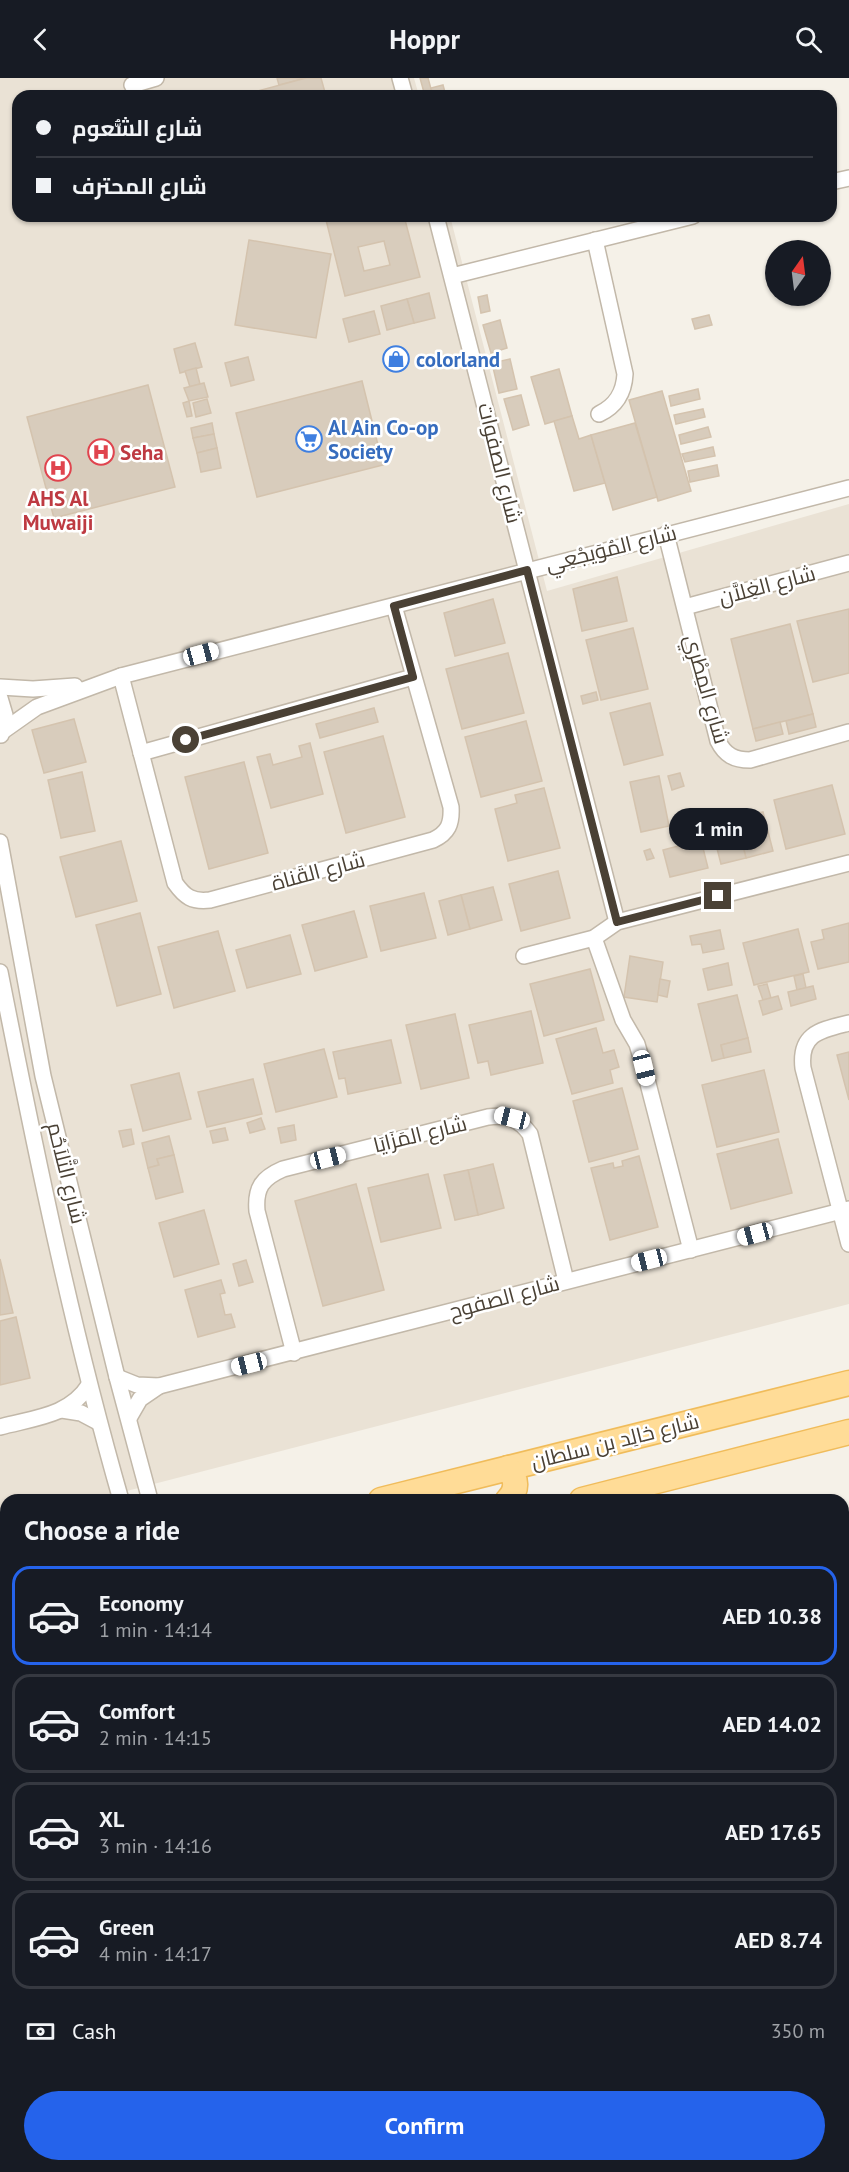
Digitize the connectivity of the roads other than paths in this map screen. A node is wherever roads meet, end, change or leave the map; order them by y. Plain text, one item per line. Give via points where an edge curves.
1 (156, 78) edge
2 (133, 86) edge
3 (438, 222) edge
4 (668, 222) edge
5 (595, 240) junction
6 (452, 276) junction
7 (599, 414) dead end
8 (849, 488) edge
9 (666, 534) junction
10 (849, 563) edge
11 (527, 570) junction
12 (394, 606) junction
13 (685, 607) junction
14 (121, 676) junction
15 (413, 677) junction
16 (96, 684) junction
17 (0, 687) edge
18 (0, 698) edge
19 (849, 732) edge
20 (1, 734) edge
21 (141, 753) junction
22 (0, 842) edge
23 (849, 863) edge
24 (617, 922) junction
25 (594, 938) junction
26 (524, 956) dead end
27 (0, 972) edge
28 (849, 1023) edge
29 (845, 1210) edge
30 (849, 1244) edge
31 (691, 1250) junction
32 (566, 1281) junction
33 (294, 1353) junction
34 (117, 1377) junction
35 (849, 1383) edge
36 (89, 1385) junction
37 (159, 1386) junction
38 (62, 1410) junction
39 (129, 1418) junction
40 (98, 1422) junction
41 (0, 1427) edge
42 (849, 1432) edge
43 (508, 1468) junction
44 (119, 1494) edge
45 (148, 1494) edge
46 (405, 1494) edge
47 (513, 1494) edge
48 (606, 1494) edge

1 - 2 street
3 - 6 street, شارع الصفوات
4 - 5 street
5 - 6 street
5 - 7 street via 625,374 620,397
6 - 11 street, شارع الصفوات
8 - 9 street, شارع المُوَيجْعِي
9 - 11 street, شارع المُوَيجْعِي
9 - 13 street, شارع المِطْرِي
10 - 13 street, شارع الغِلاَّن
11 - 12 street, شارع المُوَيجْعِي
11 - 24 street, شارع الصفوات
12 - 14 street, شارع المُوَيجْعِي
12 - 15 street, شارع القَناة
13 - 19 street, شارع المِطْرِي via 718,741 730,757 750,760
14 - 16 street, شارع المُوَيجْعِي
14 - 21 street, شارع القَناة
15 - 21 street
15 - 21 street, شارع القَناة via 451,807 449,828 433,840 210,900 189,899 175,883
16 - 17 street, شارع المُوَيجْعِي via 33,689
16 - 20 street, شارع المُوَيجْعِي via 38,707
18 - 20 street via 5,715
22 - 34 street, شارع التَّلاَحُم via 44,1076
23 - 24 street
24 - 25 street
25 - 26 street
25 - 31 street via 622,1020 637,1044
27 - 36 street, شارع التَّلاَحُم via 43,1187
28 - 29 street via 814,1034 801,1055
29 - 30 street
29 - 31 street, شارع الصفوح
31 - 32 street, شارع الصفوح
32 - 33 street, شارع الصفوح
32 - 33 street, شارع المَزَايَا via 530,1134 512,1118 488,1117 283,1169 270,1175 256,1197
33 - 37 street, شارع الصفوح
34 - 37 street, شارع الصفوح via 137,1385
34 - 39 street, شارع التَّلاَحُم
35 - 43 main road, شارع خالِد بن سلطان
36 - 38 street via 78,1400
36 - 40 street, شارع التَّلاَحُم
37 - 39 street, شارع الصفوح via 140,1399
38 - 40 street via 81,1413
38 - 41 street
39 - 45 street, شارع التَّلاَحُم
40 - 44 street, شارع التَّلاَحُم
42 - 48 main road
43 - 46 main road, شارع خالِد بن سلطان
43 - 47 main road via 516,1483

